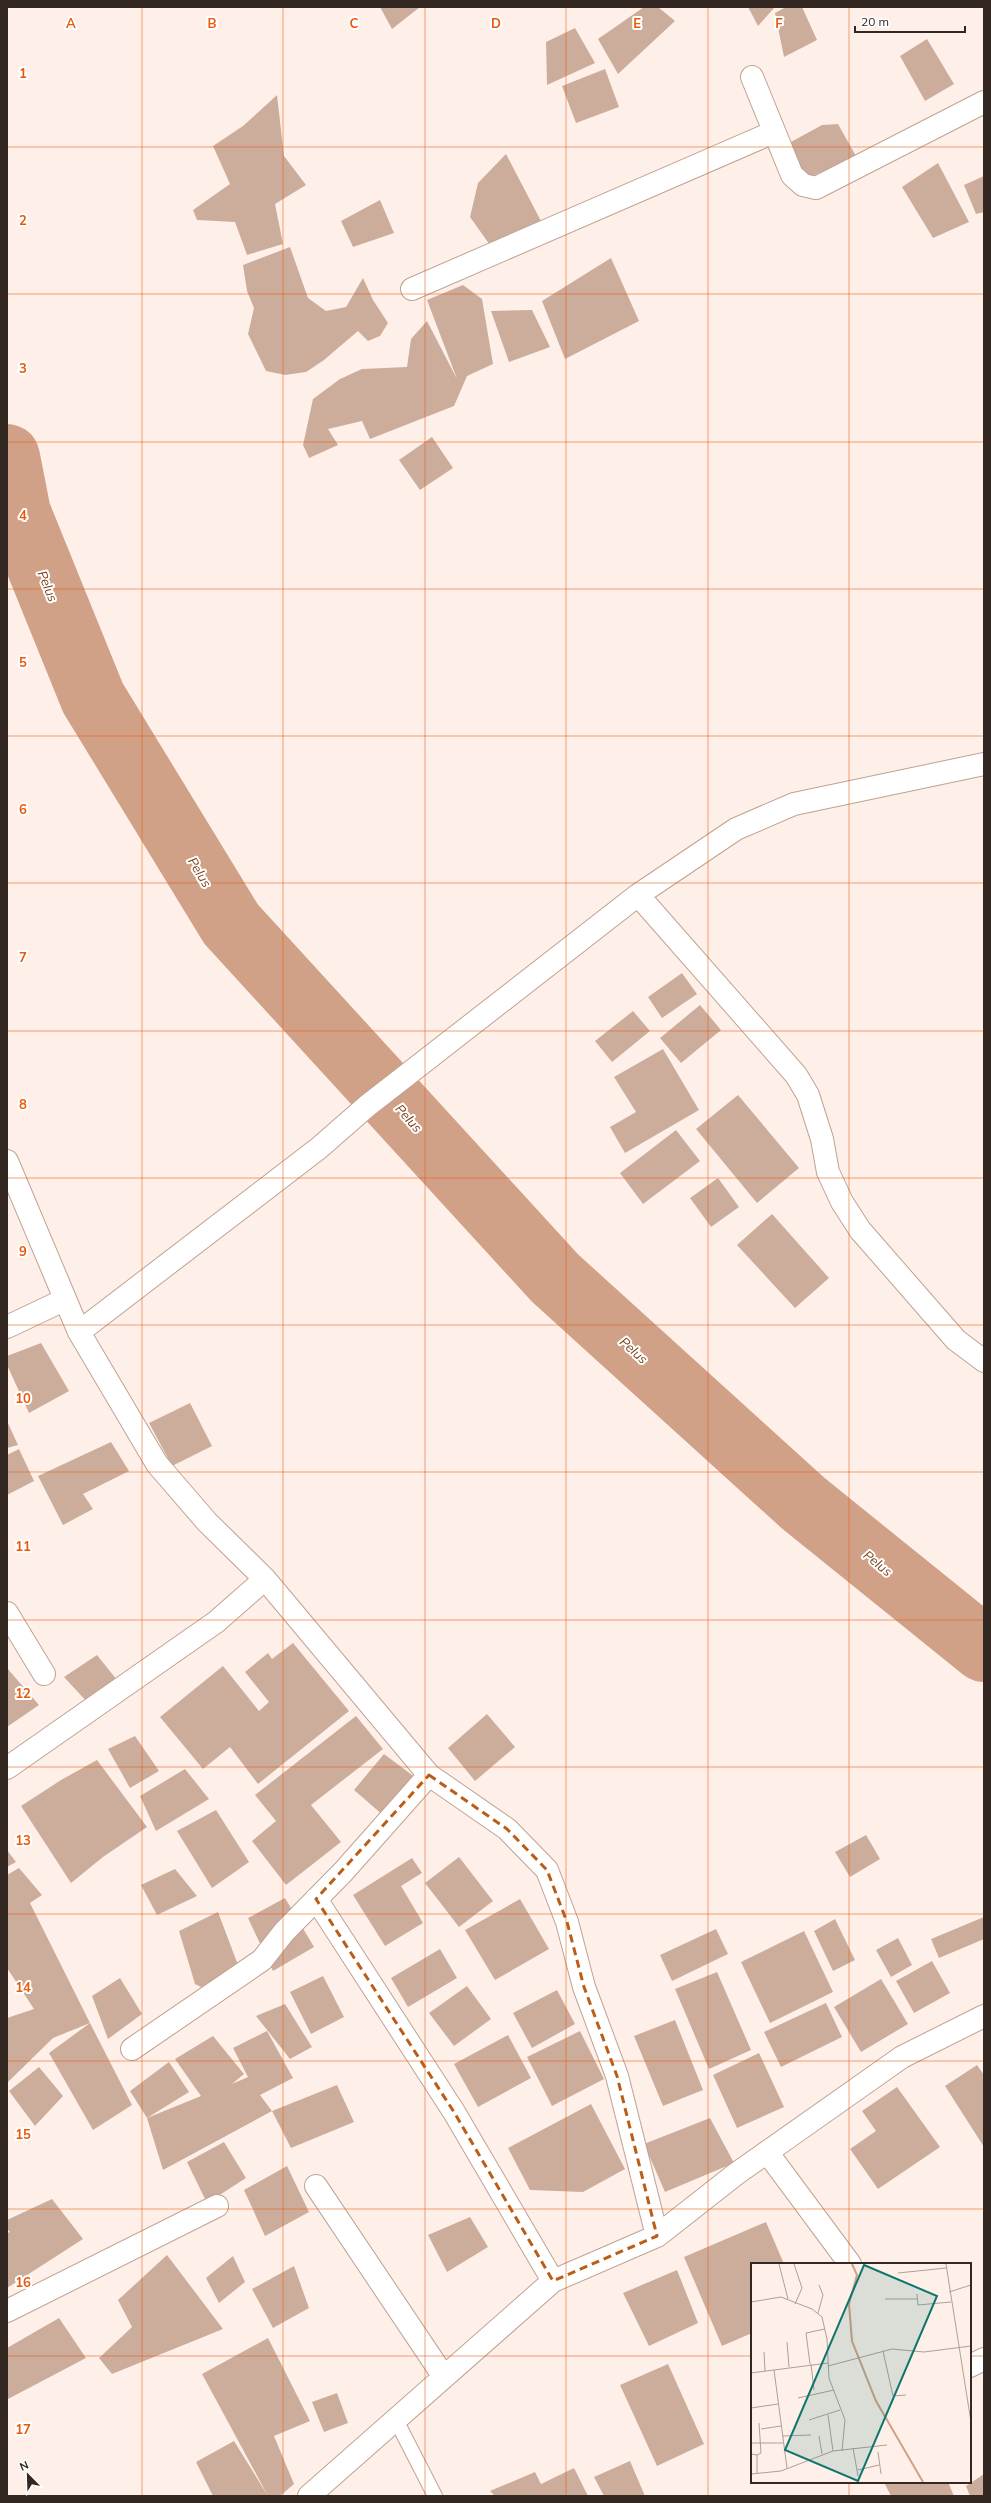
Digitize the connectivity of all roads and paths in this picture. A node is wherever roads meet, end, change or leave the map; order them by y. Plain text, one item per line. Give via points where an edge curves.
1 (752, 77) dead end
2 (984, 102) edge
3 (774, 132) junction
4 (412, 289) dead end
5 (984, 764) edge
6 (638, 895) junction
7 (7, 1161) edge
8 (64, 1300) junction
9 (7, 1327) edge
10 (79, 1332) junction
11 (984, 1361) edge
12 (265, 1579) junction
13 (7, 1613) edge
14 (44, 1674) dead end
15 (7, 1768) edge
16 (419, 1788) junction
17 (316, 1899) junction
18 (984, 2016) edge
19 (132, 2049) dead end
20 (767, 2152) junction
21 (316, 2186) dead end
22 (217, 2206) dead end
23 (657, 2236) junction
24 (849, 2263) edge
25 (553, 2281) junction
26 (7, 2311) edge
27 (984, 2359) edge
28 (971, 2366) edge
29 (444, 2377) junction
30 (396, 2420) junction
31 (309, 2496) edge
32 (435, 2496) edge

1 - 3 street
2 - 3 street via 816,188 803,185 792,175
3 - 4 street
5 - 6 street via 794,804 736,829
6 - 10 street via 367,1106 319,1148
6 - 11 street via 796,1075 808,1095 816,1118 828,1172 842,1202 860,1230 956,1340
7 - 8 street
8 - 9 street
8 - 10 street
10 - 12 street via 157,1464 207,1522
12 - 15 street via 223,1616
12 - 16 street
13 - 14 street
16 - 17 street
16 - 23 street via 507,1829 547,1870 567,1922 584,1987 617,2076
17 - 19 street via 284,1932 262,1960
17 - 25 street via 454,2112
18 - 20 street via 902,2057
20 - 23 street
20 - 24 street
21 - 29 street
22 - 26 street
23 - 25 street
25 - 29 street
27 - 28 street
29 - 30 street
30 - 31 street
30 - 32 lane

